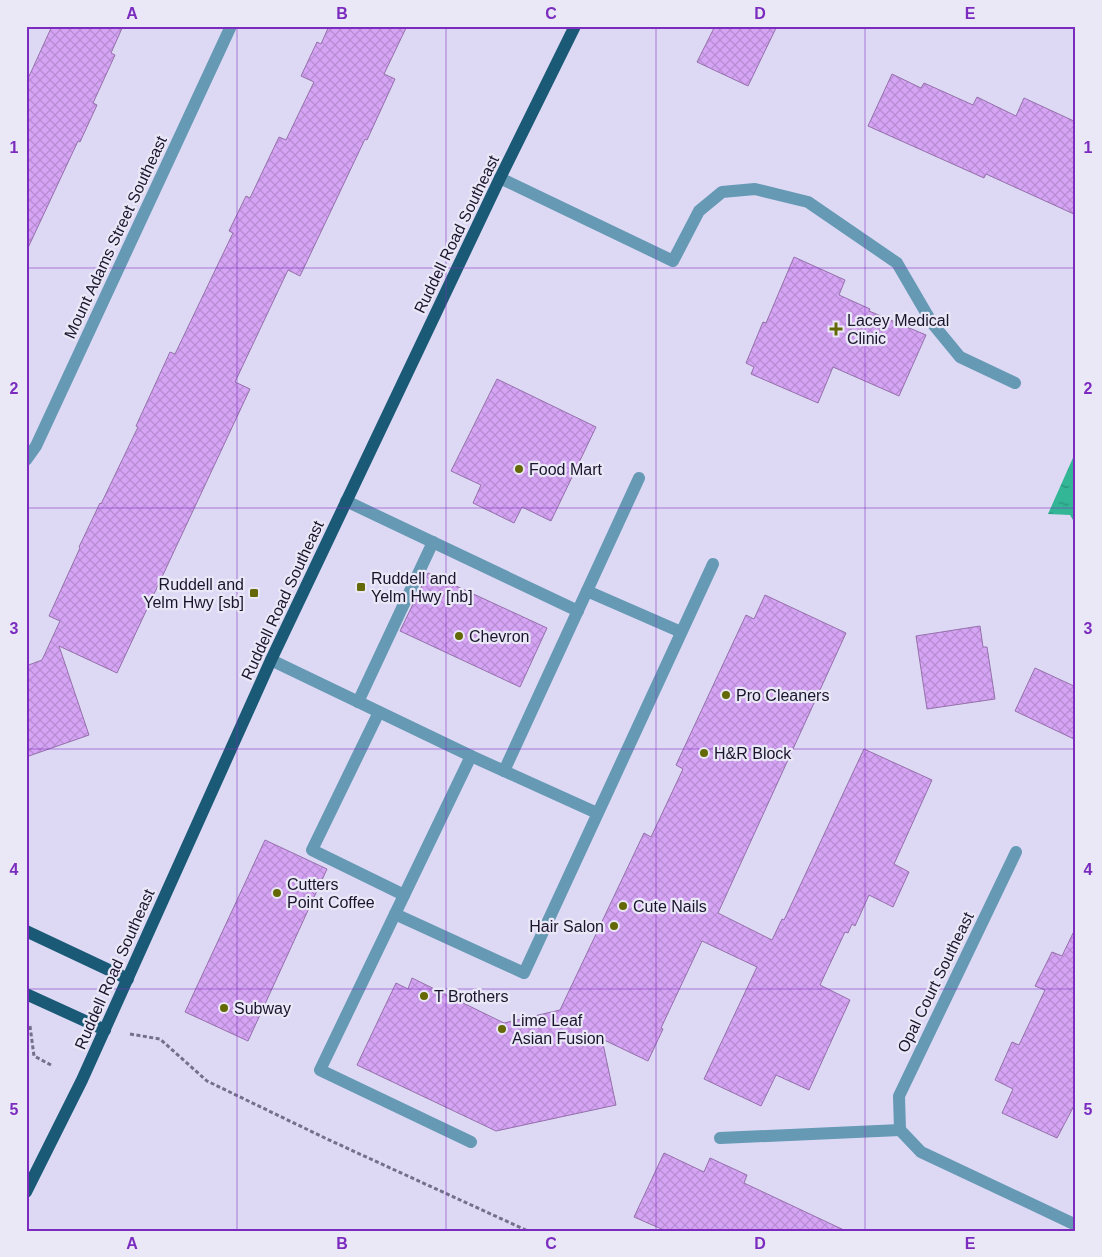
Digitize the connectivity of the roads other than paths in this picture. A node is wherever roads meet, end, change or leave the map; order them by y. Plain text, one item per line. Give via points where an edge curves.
1 (231, 26) edge
2 (575, 26) edge
3 (500, 178) junction
4 (1015, 383) dead end
5 (26, 460) edge
6 (640, 478) dead end
7 (346, 501) junction
8 (432, 542) junction
9 (713, 564) dead end
10 (587, 591) junction
11 (578, 611) junction
12 (681, 632) junction
13 (271, 660) junction
14 (358, 702) junction
15 (379, 712) junction
16 (471, 756) junction
17 (504, 771) junction
18 (598, 813) junction
19 (1016, 852) dead end
20 (404, 895) junction
21 (395, 914) junction
22 (26, 931) edge
23 (128, 979) junction
24 (26, 994) edge
25 (105, 1030) junction
26 (900, 1130) junction
27 (720, 1138) dead end
28 (471, 1142) dead end
29 (26, 1192) edge
30 (1076, 1224) edge

1 - 5 street, Mount Adams Street Southeast via 36,446
2 - 3 main road, Ruddell Road Southeast
3 - 4 street via 673,260 699,211 722,192 755,189 808,202 897,263 932,323 960,357
3 - 7 main road, Ruddell Road Southeast
6 - 10 street
7 - 8 street
7 - 13 main road, Ruddell Road Southeast
8 - 11 street
8 - 14 street
9 - 12 street
10 - 11 street
10 - 12 street
11 - 17 street
12 - 18 street
13 - 14 street
13 - 23 main road, Ruddell Road Southeast
14 - 15 street
15 - 16 street
15 - 20 street via 312,850
16 - 17 street
16 - 20 street
17 - 18 street
18 - 21 street via 524,973
19 - 26 street, Opal Court Southeast via 899,1096
20 - 21 street
21 - 28 street via 320,1070
22 - 23 main road
23 - 25 main road, Ruddell Road Southeast
24 - 25 main road
25 - 29 main road, Ruddell Road Southeast
26 - 27 street
26 - 30 street via 921,1152

